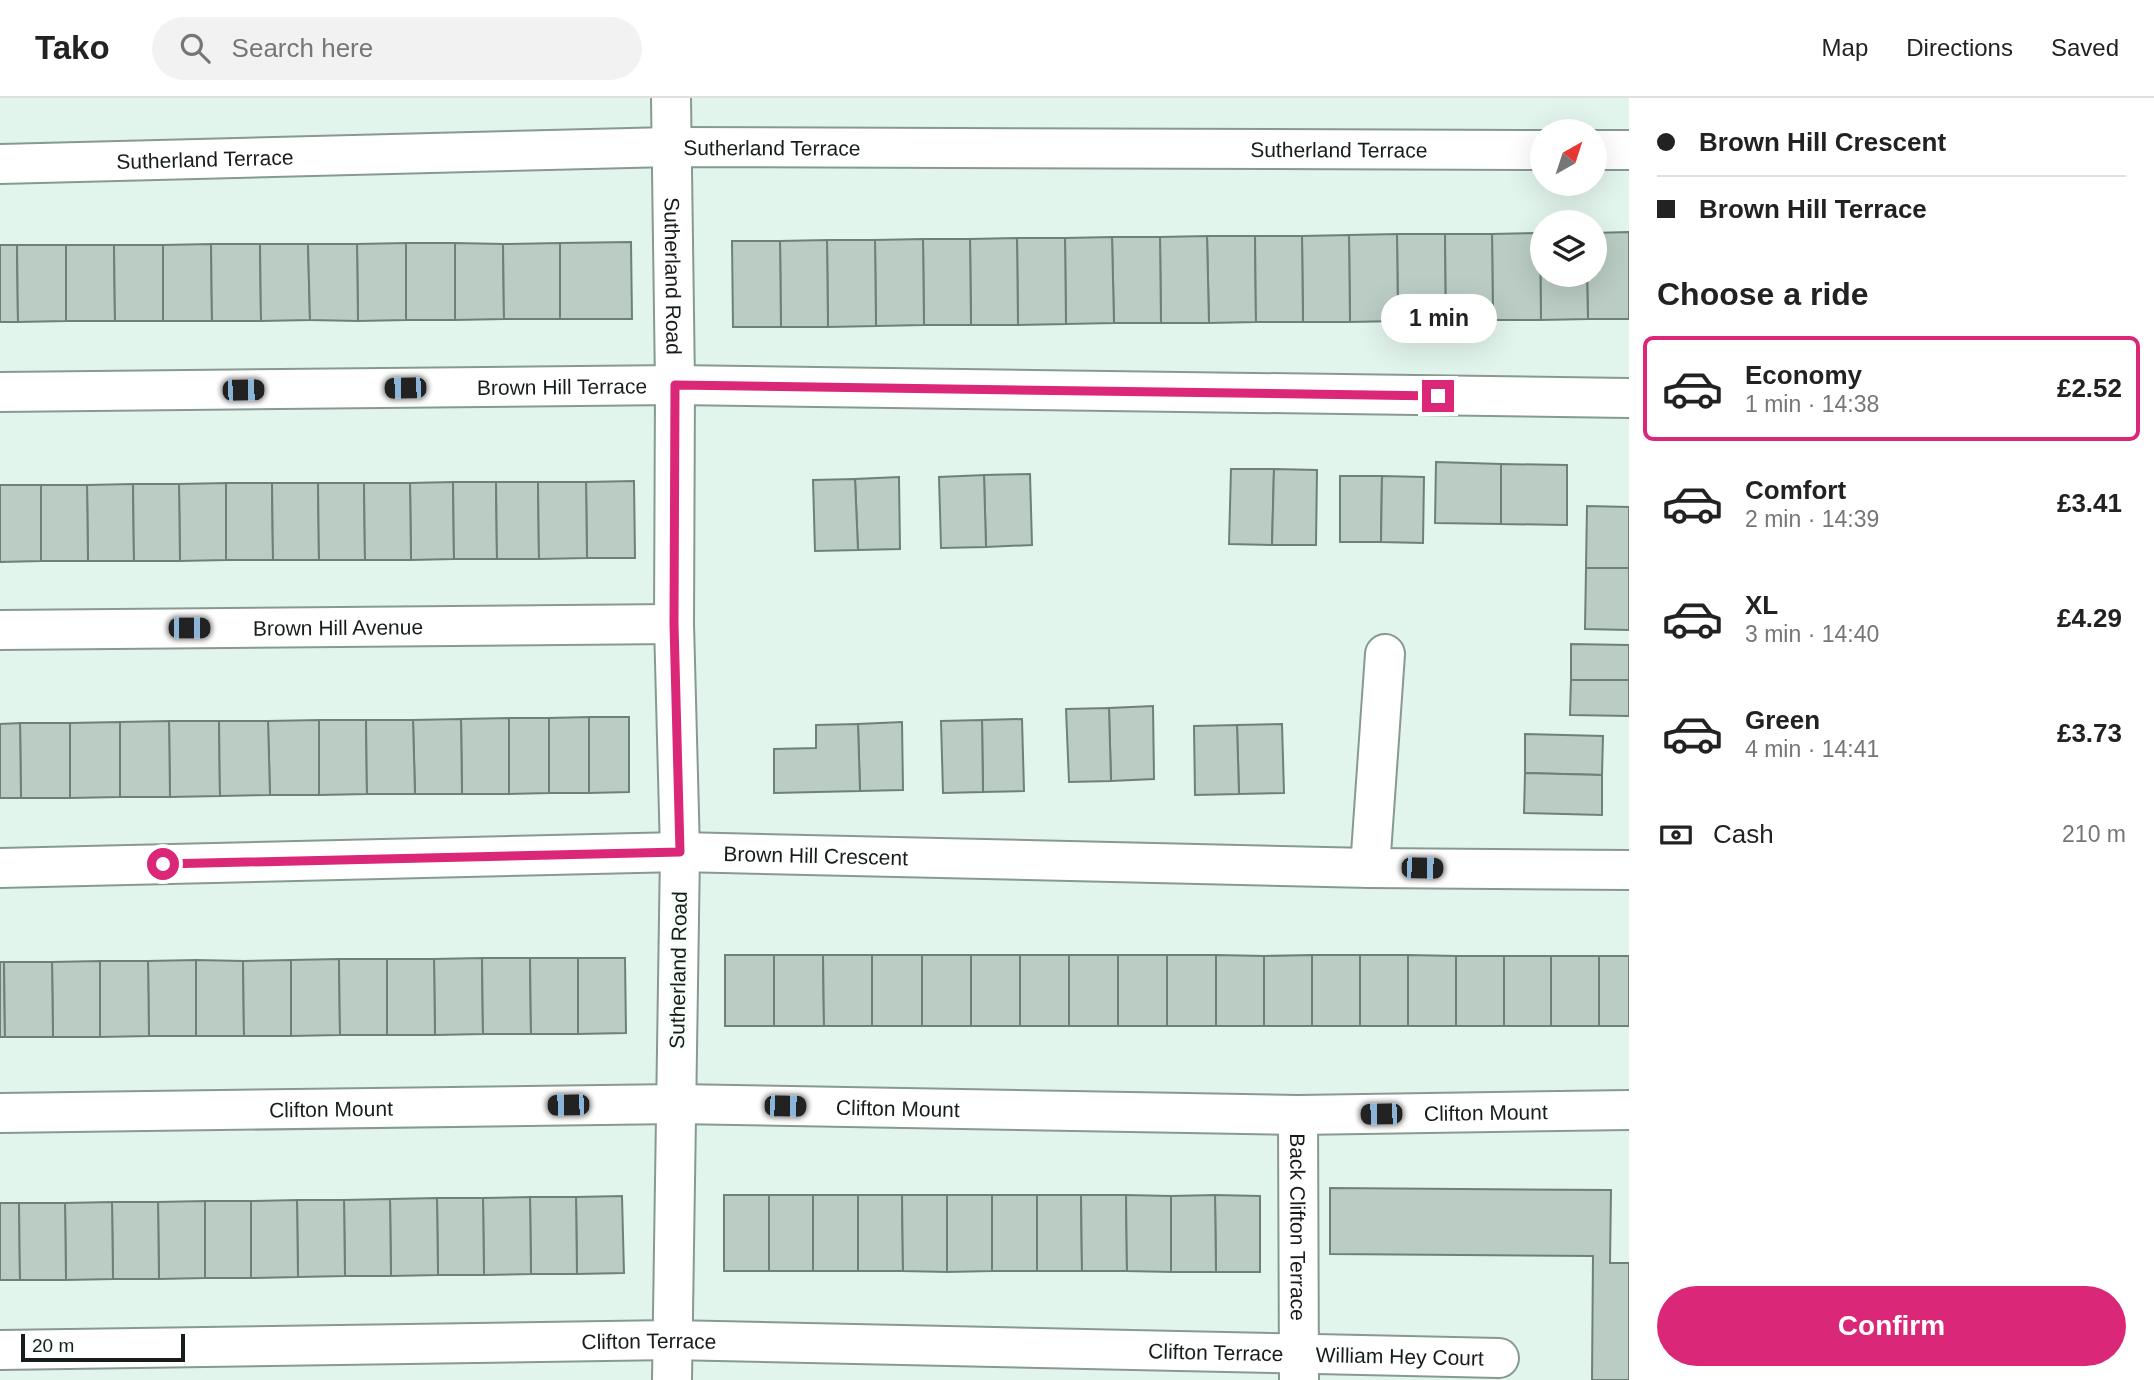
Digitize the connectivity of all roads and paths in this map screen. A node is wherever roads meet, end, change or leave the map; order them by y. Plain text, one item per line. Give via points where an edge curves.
1 (671, 98) edge
2 (670, 147) junction
3 (1530, 150) edge
4 (1607, 150) edge
5 (1629, 150) edge
6 (0, 164) edge
7 (675, 385) junction
8 (0, 392) edge
9 (1629, 398) edge
10 (674, 624) junction
11 (0, 630) edge
12 (1385, 654) dead end
13 (680, 852) junction
14 (1370, 867) junction
15 (0, 868) edge
16 (1629, 870) edge
17 (677, 1104) junction
18 (1629, 1110) edge
19 (0, 1113) edge
20 (1298, 1115) junction
21 (671, 1340) junction
22 (0, 1350) edge
23 (1499, 1358) dead end
24 (1299, 1366) edge
25 (672, 1380) edge

1 - 2 street, Sutherland Road
2 - 3 street, Sutherland Terrace
2 - 6 street, Sutherland Terrace
2 - 7 street, Sutherland Road
4 - 5 street
7 - 8 street, Brown Hill Terrace
7 - 9 street, Brown Hill Terrace
7 - 10 street, Sutherland Road
10 - 11 street, Brown Hill Avenue
10 - 13 street, Sutherland Road
12 - 14 street
13 - 14 street, Brown Hill Crescent
13 - 15 street, Brown Hill Crescent
13 - 17 street, Sutherland Road
14 - 16 street, Brown Hill Crescent
17 - 19 street, Clifton Mount
17 - 20 street, Clifton Mount
17 - 21 street, Sutherland Road
18 - 20 street, Clifton Mount
20 - 24 street, Back Clifton Terrace
21 - 22 street, Clifton Terrace
21 - 24 street, Clifton Terrace
21 - 25 street, Sutherland Road
23 - 24 street, William Hey Court

